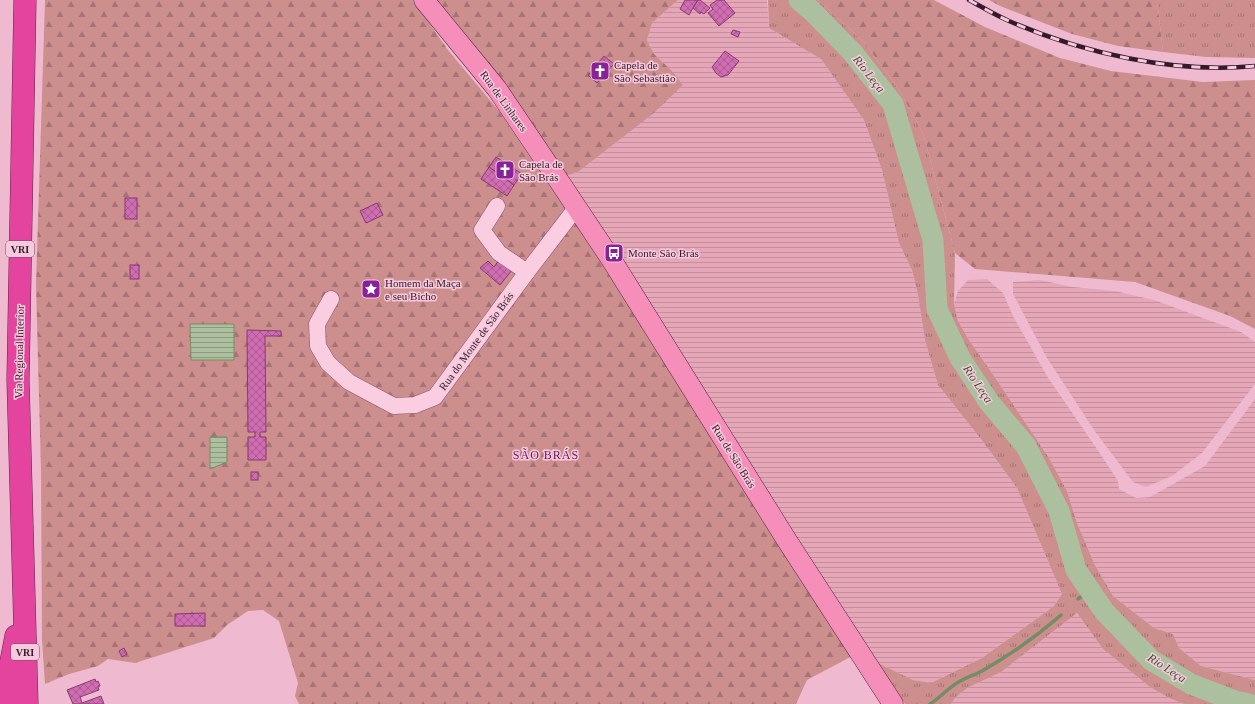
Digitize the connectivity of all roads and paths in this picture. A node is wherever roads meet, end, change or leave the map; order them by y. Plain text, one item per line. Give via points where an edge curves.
1 (26, 0) edge
2 (424, 0) edge
3 (497, 206) dead end
4 (576, 208) junction
5 (527, 272) junction
6 (331, 299) dead end
7 (24, 600) junction
8 (10, 704) edge
9 (27, 704) edge
10 (893, 704) edge

1 - 7 highway, Via Regional Interior / VRI via 18,380
2 - 4 main road, Rua de Linhares via 497,89
3 - 5 street via 482,230 498,253
4 - 5 street, Rua do Monte de São Brás
4 - 10 main road, Rua de São Brás via 611,259 786,539
5 - 6 street, Rua do Monte de São Brás via 435,397 415,405 394,406 349,382 328,364 318,346 317,324
7 - 8 highway via 10,667
7 - 9 highway, Via Regional Interior / VRI

